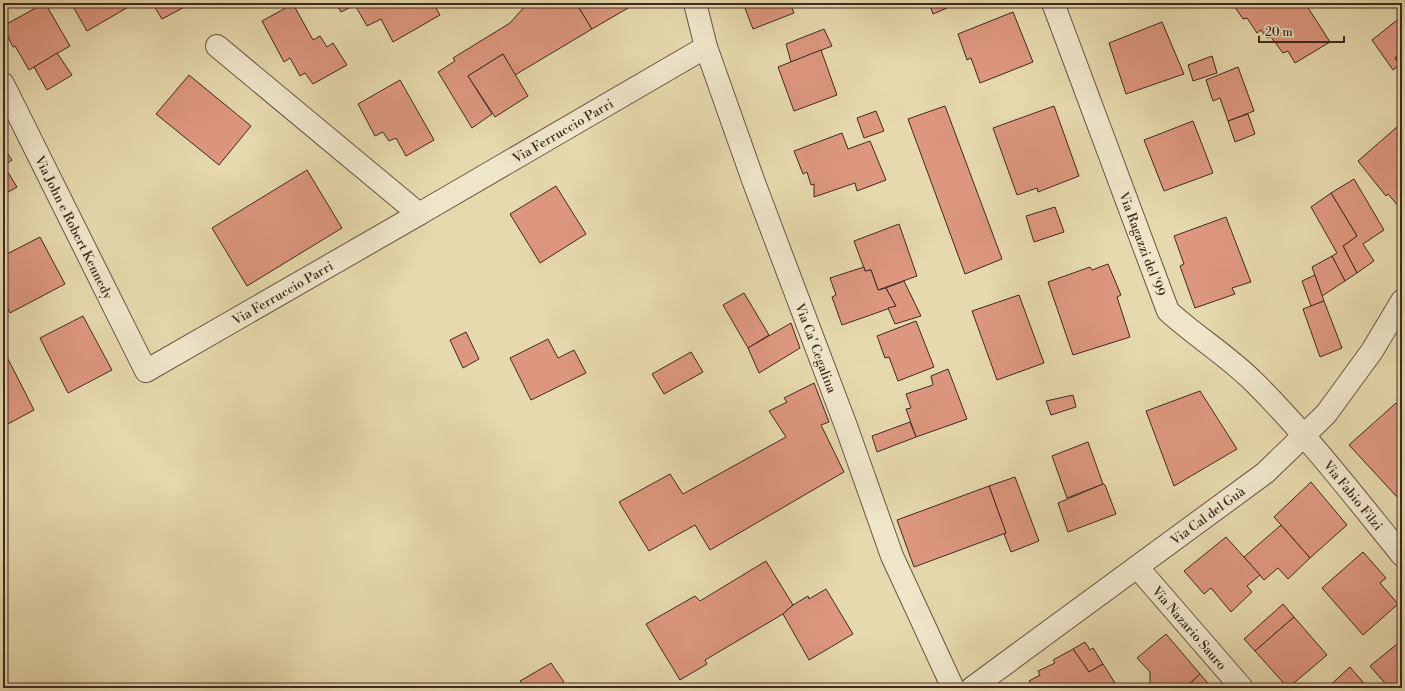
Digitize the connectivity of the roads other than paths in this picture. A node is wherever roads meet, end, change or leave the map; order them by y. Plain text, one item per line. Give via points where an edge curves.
1 (695, 3) edge
2 (1053, 3) edge
3 (217, 46) dead end
4 (706, 47) junction
5 (3, 84) edge
6 (419, 214) junction
7 (1402, 301) edge
8 (146, 371) joint
9 (1305, 435) junction
10 (1402, 554) edge
11 (1138, 568) junction
12 (953, 688) edge
13 (972, 688) edge
14 (1242, 688) edge

1 - 4 street, Via Ca' Cegalina
2 - 9 street, Via Ragazzi del '99 via 1168,311 1190,332 1228,358
3 - 6 street
4 - 6 street, Via Ferruccio Parri
4 - 12 street, Via Ca' Cegalina via 892,556
5 - 8 street, Via John e Robert Kennedy
6 - 8 street, Via Ferruccio Parri
7 - 9 street, Via Cal del Guà via 1363,363 1326,414
9 - 10 street, Via Fabio Filzi
9 - 11 street, Via Cal del Guà via 1265,473
11 - 13 street, Via Cal del Guà
11 - 14 street, Via Nazario Sauro

